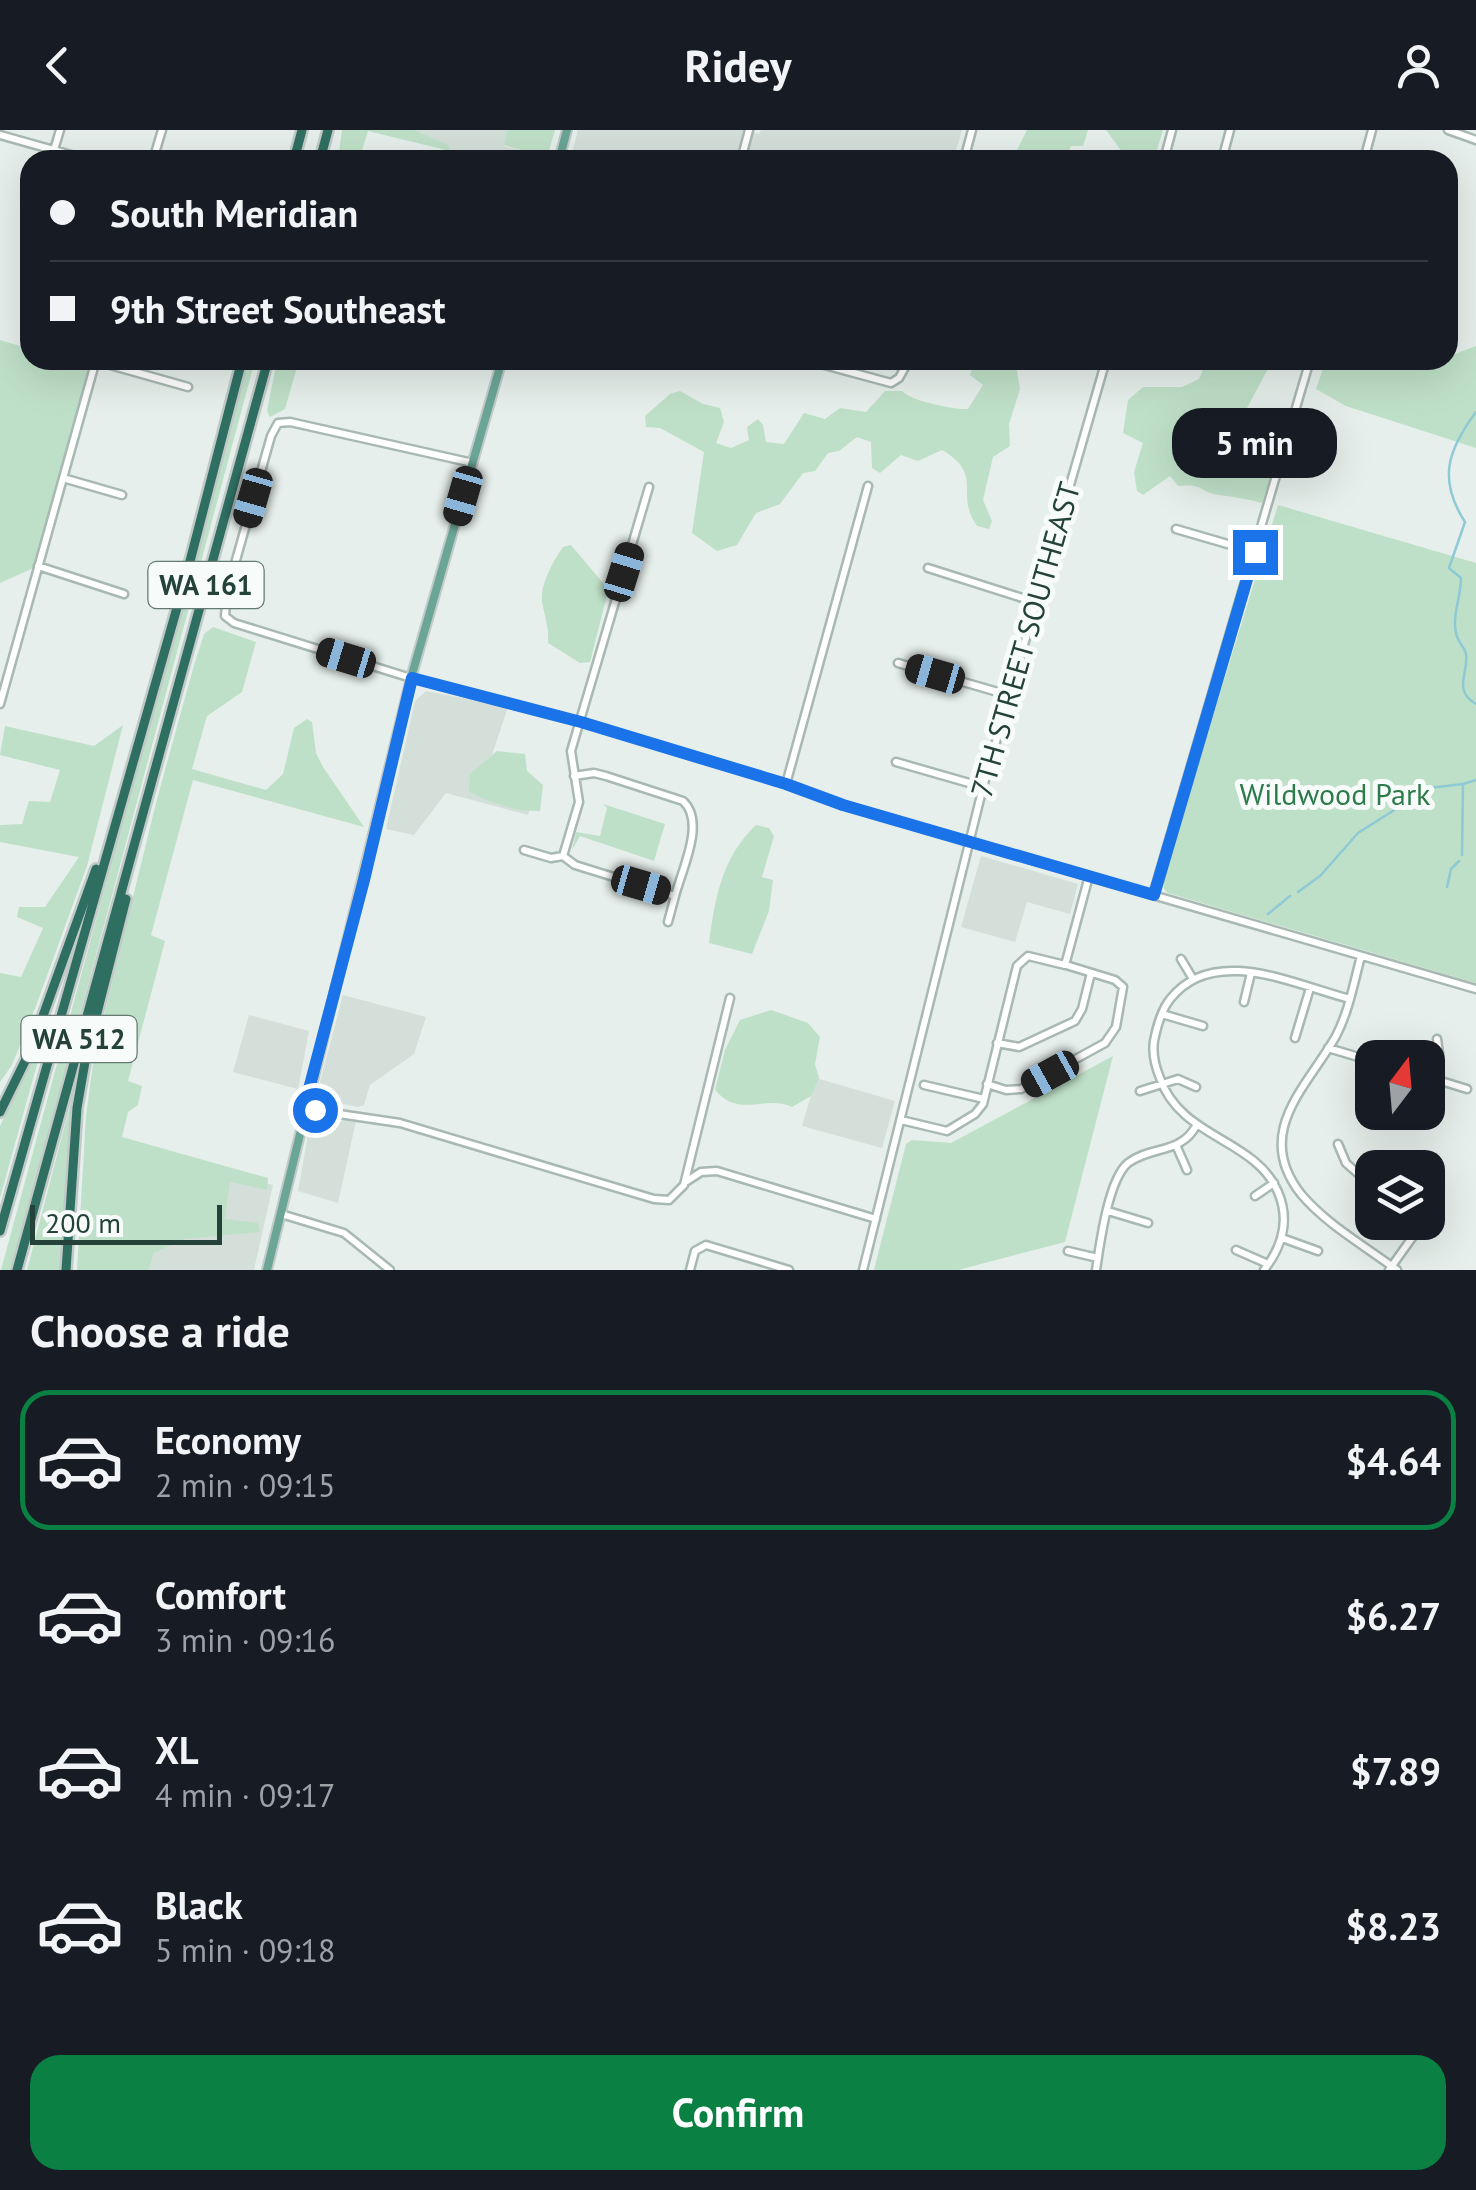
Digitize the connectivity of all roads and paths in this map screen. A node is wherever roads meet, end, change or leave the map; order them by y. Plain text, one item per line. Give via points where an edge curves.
1 (60, 130) edge
2 (1448, 130) edge
3 (0, 135) edge
4 (1476, 140) edge
5 (54, 150) joint
6 (93, 370) edge
7 (128, 370) edge
8 (239, 370) edge
9 (265, 370) edge
10 (499, 370) edge
11 (841, 370) edge
12 (902, 370) edge
13 (1103, 370) edge
14 (1307, 370) edge
15 (188, 387) dead end
16 (473, 463) junction
17 (63, 478) junction
18 (868, 486) dead end
19 (650, 487) dead end
20 (122, 495) dead end
21 (1176, 529) dead end
22 (1255, 552) junction
23 (38, 566) junction
24 (928, 568) dead end
25 (124, 594) dead end
26 (1036, 602) junction
27 (898, 663) dead end
28 (412, 678) junction
29 (1008, 695) junction
30 (0, 704) edge
31 (581, 722) junction
32 (896, 762) dead end
33 (574, 776) junction
34 (786, 784) junction
35 (982, 787) junction
36 (121, 804) junction
37 (146, 810) junction
38 (969, 842) junction
39 (524, 850) dead end
40 (563, 856) junction
41 (1089, 876) junction
42 (1154, 895) junction
43 (675, 896) junction
44 (668, 922) dead end
45 (1361, 955) junction
46 (1181, 959) dead end
47 (1066, 965) junction
48 (1092, 973) junction
49 (1251, 973) junction
50 (1193, 979) junction
51 (1310, 988) junction
52 (1476, 989) edge
53 (730, 998) dead end
54 (1350, 999) junction
55 (1244, 1002) dead end
56 (1162, 1014) junction
57 (1202, 1026) dead end
58 (1295, 1038) dead end
59 (997, 1044) junction
60 (1328, 1048) junction
61 (1355, 1056) edge
62 (1445, 1083) edge
63 (987, 1084) junction
64 (1162, 1084) junction
65 (924, 1085) dead end
66 (1196, 1087) dead end
67 (1467, 1089) dead end
68 (1140, 1091) dead end
69 (984, 1099) junction
70 (304, 1108) junction
71 (0, 1112) edge
72 (901, 1120) junction
73 (1196, 1126) junction
74 (1338, 1144) dead end
75 (1176, 1145) junction
76 (1187, 1170) dead end
77 (1355, 1171) edge
78 (1274, 1183) junction
79 (684, 1186) junction
80 (1255, 1196) dead end
81 (1108, 1212) junction
82 (280, 1214) junction
83 (876, 1219) junction
84 (1148, 1223) dead end
85 (0, 1230) edge
86 (1282, 1238) junction
87 (1411, 1240) edge
88 (1068, 1250) dead end
89 (1236, 1250) dead end
90 (1318, 1250) dead end
91 (1098, 1258) junction
92 (1266, 1267) edge
93 (1393, 1269) edge
94 (17, 1270) edge
95 (66, 1270) edge
96 (267, 1270) edge
97 (390, 1270) edge
98 (690, 1270) edge
99 (789, 1270) edge
100 (863, 1270) edge
101 (1096, 1270) edge

1 - 5 street
2 - 4 street
3 - 5 street
6 - 17 street
7 - 15 street
8 - 36 highway, WA 161
9 - 37 highway, WA 161
10 - 16 main road
11 - 12 street via 876,380 896,380
13 - 26 street, 7TH STREET SOUTHEAST
14 - 22 street
16 - 28 main road
16 - 28 street via 290,422 275,426 224,611 234,623
17 - 20 street
17 - 23 street
18 - 34 street
19 - 31 street
21 - 22 street
22 - 42 street
23 - 25 street
23 - 30 street
24 - 26 street
26 - 29 street, 7TH STREET SOUTHEAST
27 - 29 street
28 - 31 street
28 - 70 main road
29 - 35 street, 7TH STREET SOUTHEAST
31 - 33 street via 570,757
31 - 34 street
32 - 35 street
33 - 40 street via 578,802
33 - 43 street via 606,776 690,808 694,823
34 - 38 street
35 - 38 street, 7TH STREET SOUTHEAST
36 - 71 highway, WA 161 via 31,1049
36 - 85 highway, WA 512
37 - 94 highway, WA 512
37 - 95 highway, WA 161 via 83,1073
38 - 41 street
38 - 72 street, 7TH STREET SOUTHEAST
39 - 40 street
40 - 43 street via 575,866
41 - 42 street
41 - 47 street
42 - 45 street
43 - 44 street
45 - 52 street
45 - 54 street
46 - 50 street
47 - 48 street
47 - 59 street via 1021,959
48 - 59 street via 1075,1020 1019,1047
48 - 63 street via 1123,987 1106,1043 1022,1089
49 - 50 street via 1220,971
49 - 51 street
49 - 55 street
50 - 56 street
51 - 54 street
51 - 58 street
53 - 79 street
54 - 60 street
56 - 57 street
56 - 64 street via 1153,1051
59 - 63 street
60 - 61 street
60 - 93 street via 1287,1112 1288,1168 1312,1204
62 - 67 street
63 - 69 street
64 - 66 street via 1181,1079
64 - 68 street
64 - 73 street
65 - 69 street
69 - 72 street via 976,1114 947,1130
70 - 79 street via 400,1123 654,1200 669,1200
70 - 82 main road
72 - 83 street, 7TH STREET SOUTHEAST
73 - 75 street
73 - 78 street via 1252,1159
74 - 77 street
75 - 76 street
75 - 81 street via 1124,1166
78 - 80 street
78 - 86 street via 1283,1210
79 - 83 street via 700,1172 717,1171
81 - 84 street
81 - 91 street
82 - 96 main road
82 - 97 street via 344,1233
83 - 100 street, 7TH STREET SOUTHEAST
86 - 90 street
86 - 92 street
87 - 93 street
88 - 91 street
89 - 92 street
91 - 101 street
98 - 99 street via 698,1248 712,1246

